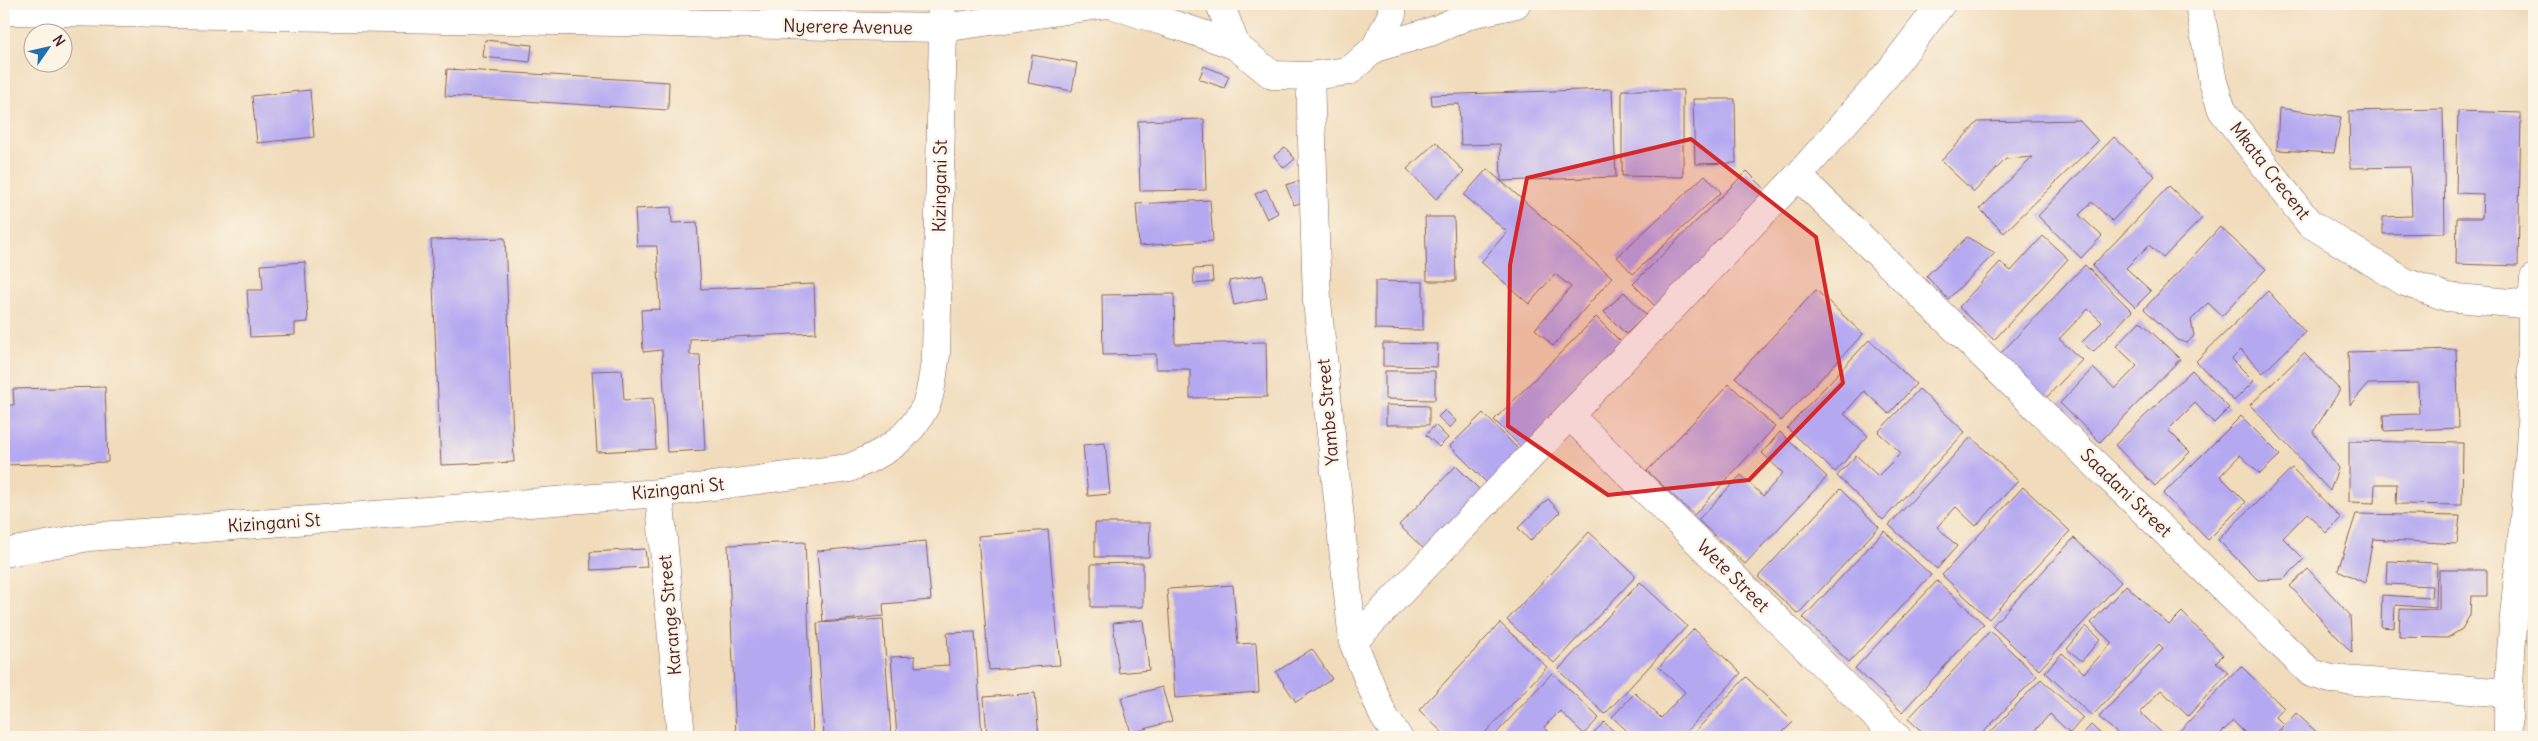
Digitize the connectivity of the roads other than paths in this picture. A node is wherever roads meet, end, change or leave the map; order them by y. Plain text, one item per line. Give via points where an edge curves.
1 (1109, 4) edge
2 (1220, 4) edge
3 (1392, 4) edge
4 (1508, 4) edge
5 (1516, 4) edge
6 (1941, 4) edge
7 (2199, 4) edge
8 (4, 11) edge
9 (942, 16) edge
10 (1236, 46) junction
11 (1375, 48) junction
12 (1310, 76) junction
13 (1798, 176) junction
14 (2534, 278) edge
15 (2532, 306) junction
16 (1570, 416) junction
17 (2532, 444) edge
18 (659, 493) junction
19 (4, 553) edge
20 (1353, 642) junction
21 (2508, 694) junction
22 (681, 737) edge
23 (1398, 737) edge
24 (1897, 737) edge
25 (2508, 737) edge

1 - 9 street, Nyerere Avenue
1 - 10 street
2 - 10 street
3 - 11 street via 1392,14
4 - 5 street
4 - 11 street
6 - 13 street via 1889,72
7 - 15 street, Mkata Crecent via 2213,82 2222,110 2309,223 2405,282 2447,297
8 - 9 street, Nyerere Avenue
9 - 18 street, Kizingani St via 936,356 926,404 909,433 879,456 850,468
10 - 12 street via 1272,75
11 - 12 street via 1349,71
12 - 20 street, Yambe Street via 1317,301
13 - 16 street
13 - 21 street, Saadani Street via 2311,673 2330,679
14 - 15 street
15 - 17 street
16 - 20 street
16 - 24 street, Wete Street
17 - 21 street
18 - 19 street, Kizingani St via 89,537
18 - 22 street, Karange Street
20 - 23 street, Yambe Street via 1383,715
21 - 25 street

